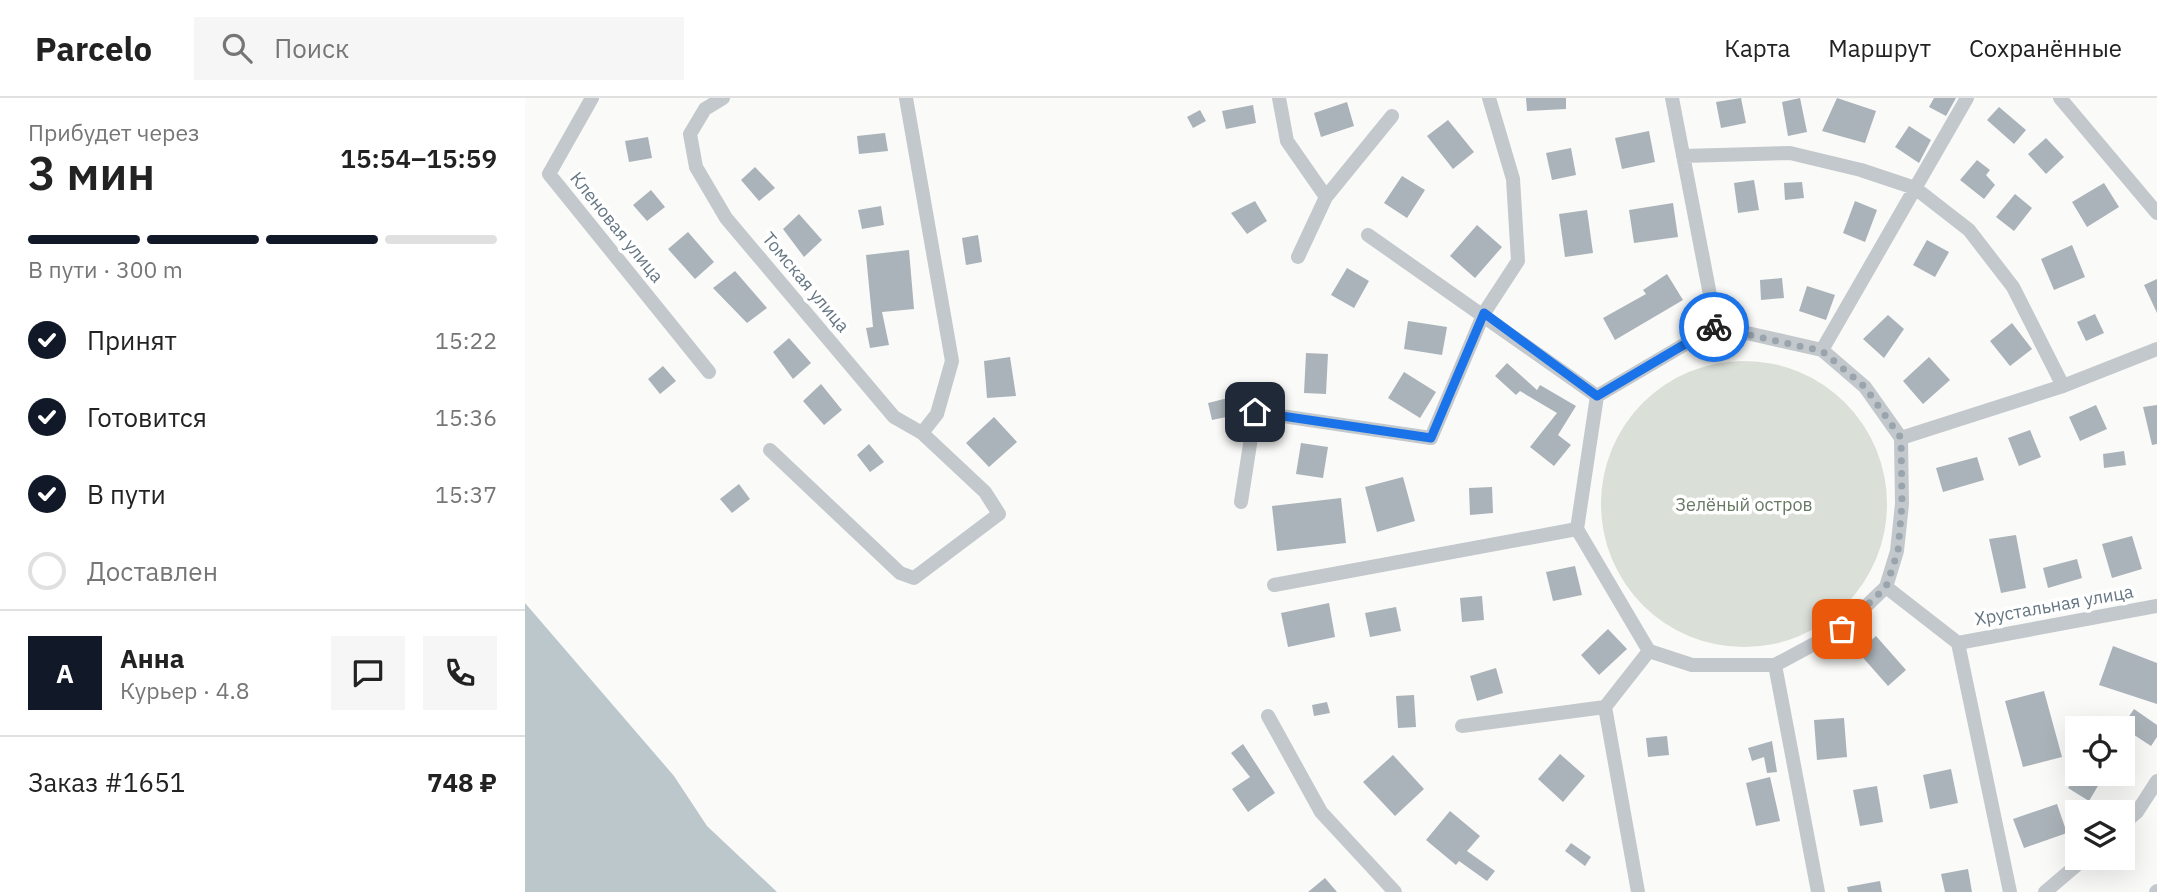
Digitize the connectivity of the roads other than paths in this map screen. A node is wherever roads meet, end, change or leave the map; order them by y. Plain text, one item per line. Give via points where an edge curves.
1 (592, 98) edge
2 (723, 98) edge
3 (906, 98) edge
4 (1279, 98) edge
5 (1489, 98) edge
6 (1672, 98) edge
7 (1967, 98) edge
8 (2060, 98) edge
9 (1392, 116) dead end
10 (1683, 156) junction
11 (1915, 188) junction
12 (1326, 197) junction
13 (2157, 213) edge
14 (1368, 235) dead end
15 (1298, 257) dead end
16 (1484, 313) junction
17 (1716, 326) junction
18 (2157, 349) edge
19 (1822, 351) junction
20 (709, 372) dead end
21 (2063, 386) junction
22 (1597, 396) junction
23 (922, 433) junction
24 (1901, 438) junction
25 (770, 450) dead end
26 (1241, 502) dead end
27 (1577, 529) junction
28 (1274, 585) dead end
29 (1886, 587) junction
30 (2157, 606) edge
31 (1958, 643) junction
32 (1649, 651) junction
33 (1775, 665) junction
34 (1605, 707) junction
35 (1268, 716) dead end
36 (1462, 726) dead end
37 (2157, 781) edge
38 (2135, 814) edge
39 (2071, 870) edge
40 (1395, 892) edge
41 (1638, 892) edge
42 (1818, 892) edge
43 (2010, 892) edge
44 (2045, 892) edge

1 - 20 street, Кленовая улица via 549,174
2 - 23 street, Томская улица via 705,109 690,134 696,167 726,218 894,417
3 - 23 street via 952,361 937,414
4 - 12 street via 1287,141
5 - 16 street via 1513,179 1518,261
6 - 10 street
7 - 11 street
8 - 13 street
9 - 12 street
10 - 11 street via 1790,153
10 - 17 street
11 - 19 street
11 - 21 street via 1969,230 2014,287
12 - 15 street
14 - 16 street
16 - 22 street
16 - 26 street via 1431,438 1255,412
17 - 19 street
17 - 22 street
18 - 21 street
19 - 24 street via 1865,387
21 - 24 street
22 - 27 street
23 - 25 street via 985,492 999,514 914,578 900,573
24 - 29 street via 1898,551
27 - 28 street
27 - 32 street
29 - 31 street
29 - 33 street via 1842,629
30 - 31 street, Хрустальная улица
31 - 43 street
32 - 33 street via 1692,665
32 - 34 street
33 - 42 street
34 - 36 street
34 - 41 street
35 - 40 street via 1321,812
37 - 38 street
39 - 44 street

